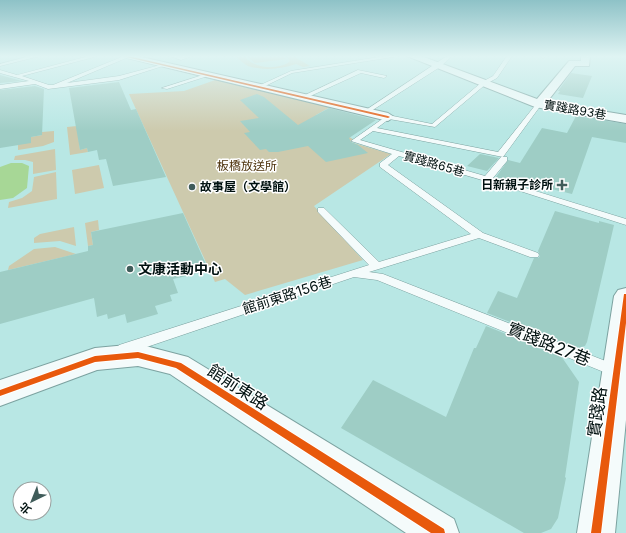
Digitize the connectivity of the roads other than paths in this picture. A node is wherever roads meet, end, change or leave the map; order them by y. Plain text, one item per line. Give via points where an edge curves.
1 (32, 81) edge
2 (67, 81) edge
3 (96, 81) edge
4 (189, 81) edge
5 (233, 81) edge
6 (272, 81) edge
7 (338, 81) edge
8 (415, 81) edge
9 (478, 81) edge
10 (488, 81) edge
11 (558, 81) edge
12 (36, 82) junction
13 (484, 83) junction
14 (54, 86) junction
15 (0, 87) edge
16 (259, 87) junction
17 (165, 88) dead end
18 (304, 97) junction
19 (540, 104) junction
20 (366, 112) junction
21 (388, 117) junction
22 (626, 119) edge
23 (372, 128) junction
24 (397, 154) junction
25 (504, 159) dead end
26 (486, 179) junction
27 (321, 210) dead end
28 (626, 222) edge
29 (479, 235) junction
30 (534, 255) dead end
31 (377, 266) junction
32 (352, 274) junction
33 (626, 296) edge
34 (95, 359) junction
35 (621, 373) edge
36 (0, 393) edge
37 (440, 533) edge
38 (596, 533) edge

1 - 12 lane
2 - 14 lane
3 - 14 lane
4 - 17 lane
5 - 16 street
6 - 16 lane
7 - 18 lane
8 - 20 lane
9 - 13 street, 實踐路93巷
10 - 13 lane
11 - 19 street
12 - 14 lane via 48,87
12 - 15 lane
13 - 19 street, 實踐路93巷
13 - 21 lane via 433,126
16 - 18 street
18 - 20 street
19 - 22 street, 實踐路93巷
19 - 23 lane, 實踐路65巷 via 500,155
20 - 21 street
21 - 23 lane, 實踐路65巷
23 - 24 lane, 實踐路65巷 via 355,141
24 - 26 lane, 實踐路65巷
24 - 29 lane via 383,165
25 - 26 lane
26 - 28 lane, 實踐路65巷
27 - 31 lane
29 - 30 lane
29 - 31 lane, 館前東路156巷
31 - 32 lane, 館前東路156巷
32 - 34 lane, 館前東路156巷
32 - 35 lane, 實踐路27巷 via 379,277
33 - 35 street, 實踐路
34 - 36 street, 館前東路
34 - 37 street, 館前東路 via 138,355 178,365
35 - 38 street, 實踐路

